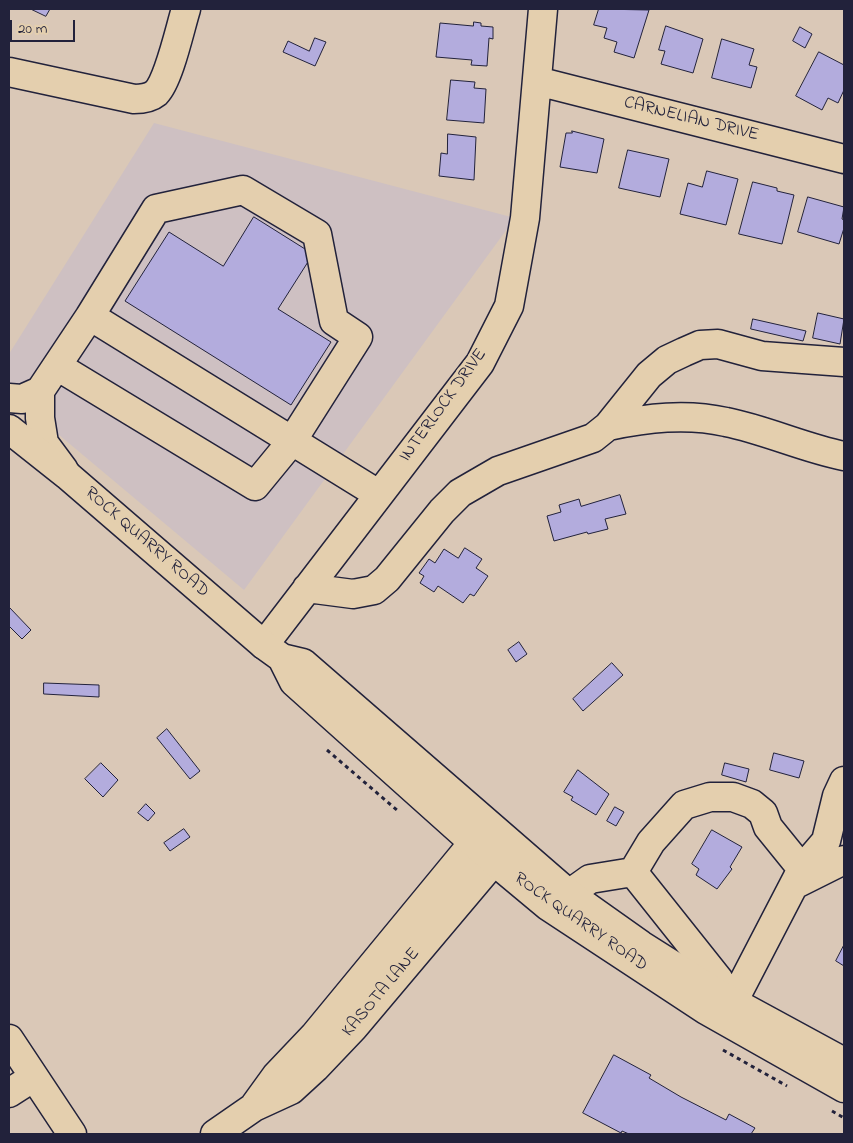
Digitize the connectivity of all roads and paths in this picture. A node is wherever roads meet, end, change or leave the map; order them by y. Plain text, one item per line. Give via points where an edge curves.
1 (186, 9) edge
2 (543, 9) edge
3 (9, 72) edge
4 (537, 81) junction
5 (844, 159) edge
6 (90, 316) junction
7 (844, 362) edge
8 (57, 366) junction
9 (40, 391) junction
10 (9, 398) edge
11 (608, 426) junction
12 (9, 429) edge
13 (292, 441) junction
14 (844, 456) edge
15 (67, 475) junction
16 (378, 494) junction
17 (307, 588) junction
18 (273, 652) junction
19 (326, 750) dead end
20 (844, 781) edge
21 (401, 813) dead end
22 (473, 843) junction
23 (844, 860) edge
24 (494, 861) junction
25 (633, 872) junction
26 (798, 877) junction
27 (569, 894) junction
28 (725, 998) junction
29 (9, 1039) edge
30 (844, 1062) edge
31 (34, 1077) junction
32 (844, 1088) edge
33 (9, 1093) edge
34 (254, 1107) junction
35 (72, 1134) edge
36 (215, 1134) edge

1 - 3 street via 163,81 150,97 134,99
2 - 4 street, INTERLOCK DRIVE
4 - 5 street, CARNELIAN DRIVE
4 - 16 street, INTERLOCK DRIVE via 525,218 509,306 480,363
6 - 8 street
6 - 13 street
6 - 13 street via 156,209 243,190 318,234 334,321 358,336
7 - 11 street via 762,356 718,344 700,345 667,360 649,375
8 - 9 street
8 - 13 street via 255,486
9 - 10 street via 22,399
9 - 15 street via 44,443
11 - 14 street via 649,418 680,417 726,422
11 - 17 street via 593,438 498,471 460,493 388,579 374,590 353,594
12 - 15 street, ROCK QUARRY ROAD
13 - 16 street
15 - 18 street, ROCK QUARRY ROAD
16 - 17 street, INTERLOCK DRIVE
17 - 18 street, INTERLOCK DRIVE
18 - 22 street, ROCK QUARRY ROAD via 294,682
18 - 27 street, ROCK QUARRY ROAD via 303,663
19 - 21 path
20 - 26 street via 826,841
22 - 24 street, ROCK QUARRY ROAD
22 - 34 street, KASOTA LANE via 314,1036 276,1076
23 - 26 street
24 - 32 street, ROCK QUARRY ROAD via 548,906 706,1010
24 - 34 street, KASOTA LANE via 329,1054 291,1090
25 - 26 street via 651,842 684,805 710,797 733,797 752,804 763,813
25 - 27 street via 590,879
25 - 28 street via 719,980
26 - 28 street
27 - 28 street, ROCK QUARRY ROAD
28 - 30 street, ROCK QUARRY ROAD
29 - 31 street
31 - 33 street
31 - 35 street
34 - 36 street, KASOTA LANE

